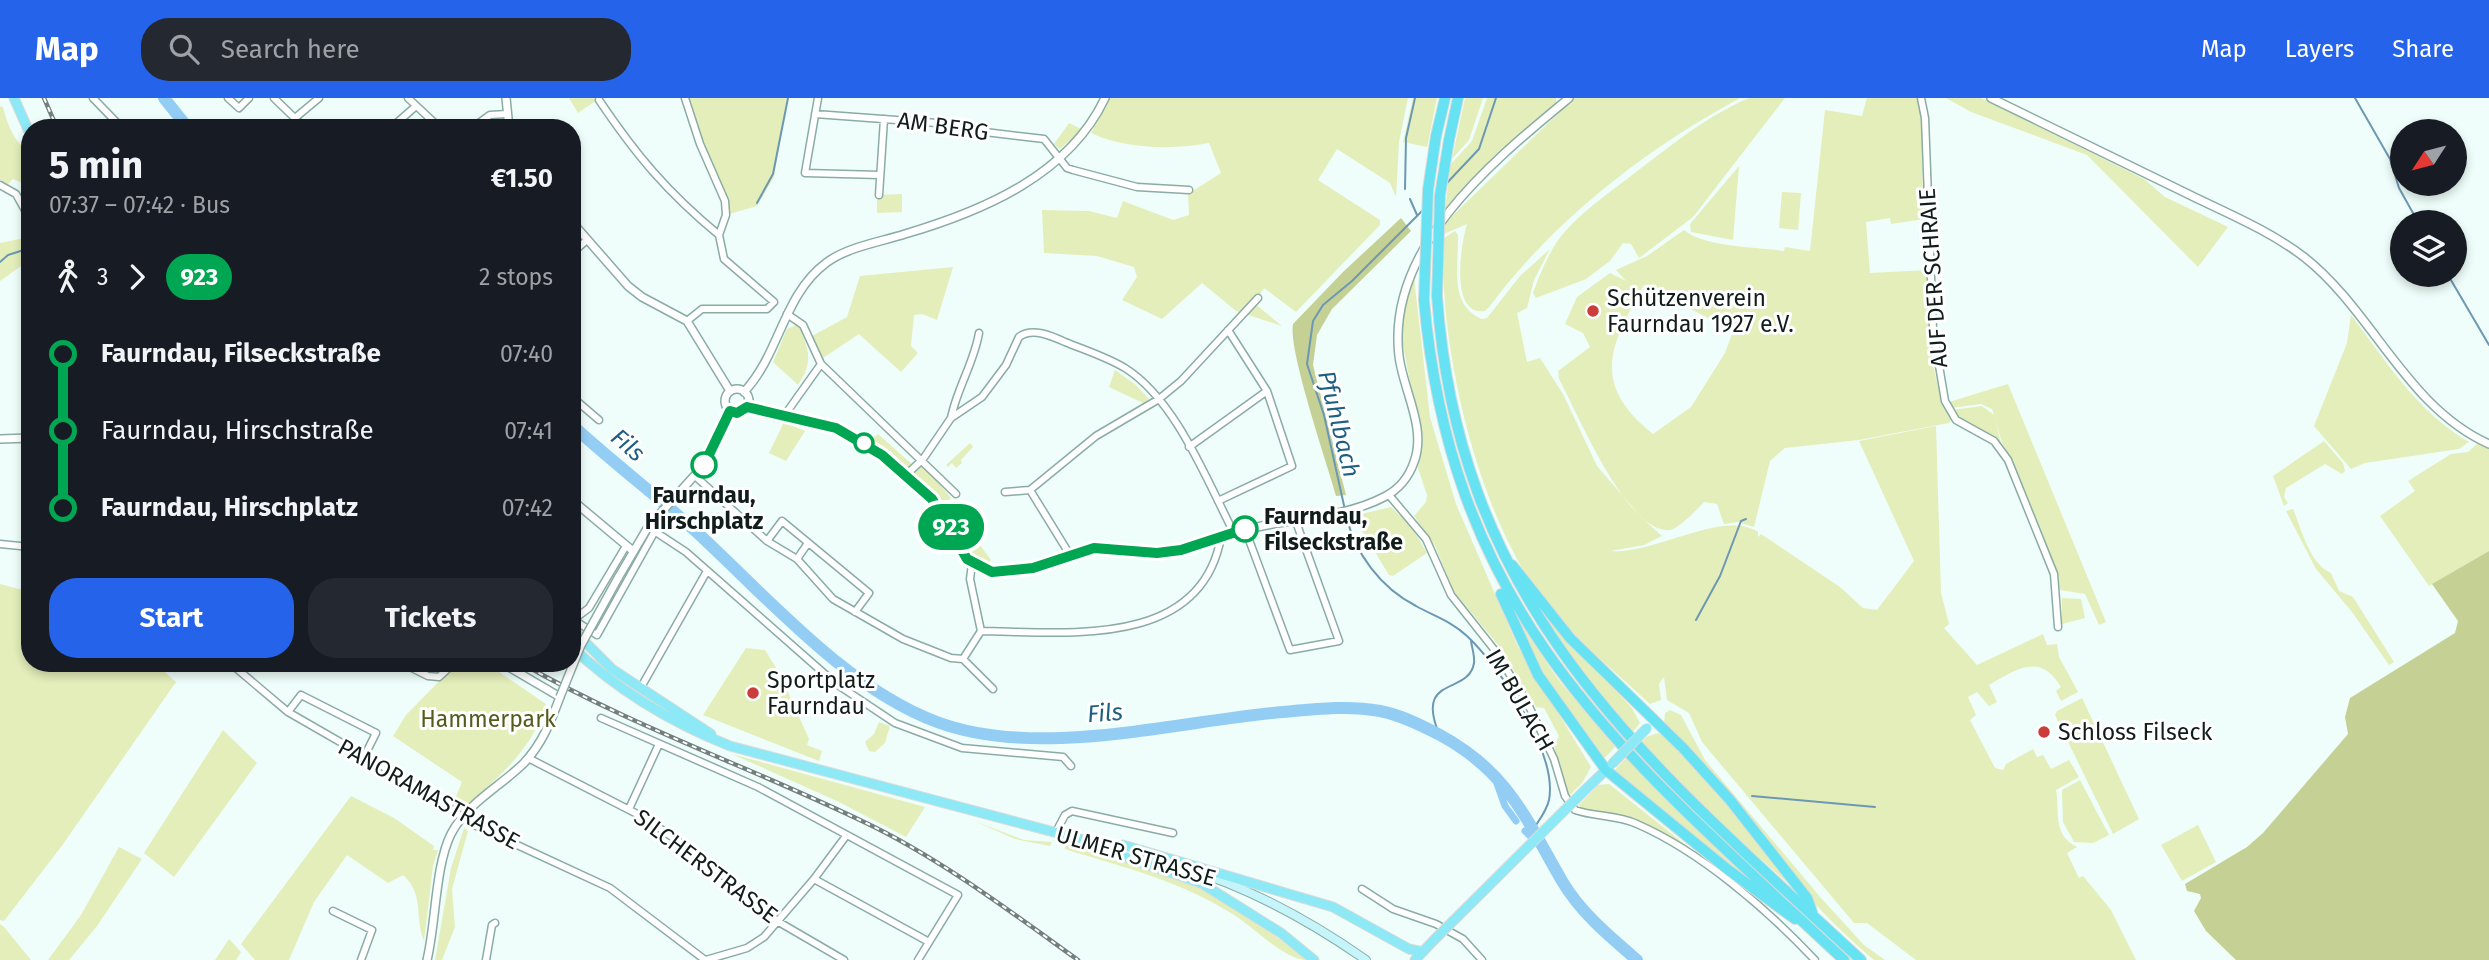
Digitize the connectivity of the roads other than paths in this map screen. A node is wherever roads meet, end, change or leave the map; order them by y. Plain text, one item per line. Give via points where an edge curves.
1 (14, 98) edge
2 (93, 98) edge
3 (228, 98) edge
4 (250, 98) edge
5 (274, 98) edge
6 (319, 98) edge
7 (408, 98) edge
8 (506, 98) edge
9 (685, 98) edge
10 (818, 98) edge
11 (1105, 98) edge
12 (1445, 98) edge
13 (1458, 98) edge
14 (1569, 98) edge
15 (1921, 98) edge
16 (1991, 98) edge
17 (599, 100) edge
18 (416, 106) junction
19 (508, 114) junction
20 (815, 114) junction
21 (295, 118) joint
22 (884, 118) junction
23 (23, 119) edge
24 (113, 119) edge
25 (401, 119) edge
26 (430, 119) edge
27 (484, 119) edge
28 (508, 119) edge
29 (1060, 160) junction
30 (880, 175) junction
31 (0, 185) edge
32 (1189, 190) dead end
33 (879, 195) dead end
34 (21, 203) edge
35 (581, 233) edge
36 (719, 235) junction
37 (587, 240) junction
38 (581, 245) edge
39 (1258, 298) dead end
40 (787, 314) junction
41 (687, 321) junction
42 (1228, 330) junction
43 (979, 333) dead end
44 (821, 364) junction
45 (730, 391) junction
46 (1267, 391) junction
47 (744, 392) junction
48 (1159, 399) junction
49 (581, 405) edge
50 (747, 407) junction
51 (730, 411) junction
52 (784, 416) junction
53 (951, 418) junction
54 (600, 421) dead end
55 (21, 438) edge
56 (0, 439) edge
57 (2489, 444) edge
58 (1189, 447) junction
59 (923, 459) junction
60 (907, 474) junction
61 (695, 476) junction
62 (1030, 489) junction
63 (1005, 492) dead end
64 (956, 494) dead end
65 (1389, 495) junction
66 (1217, 501) junction
67 (581, 508) edge
68 (1295, 519) junction
69 (652, 529) junction
70 (1245, 529) junction
71 (1234, 533) junction
72 (1221, 537) junction
73 (767, 541) junction
74 (808, 543) junction
75 (0, 544) edge
76 (21, 546) edge
77 (626, 546) junction
78 (633, 551) junction
79 (1502, 554) junction
80 (1070, 555) junction
81 (797, 559) junction
82 (972, 564) junction
83 (1495, 570) junction
84 (707, 571) junction
85 (855, 612) junction
86 (581, 616) edge
87 (581, 627) edge
88 (2058, 627) dead end
89 (981, 631) junction
90 (581, 632) edge
91 (581, 649) edge
92 (581, 655) edge
93 (963, 659) junction
94 (241, 672) edge
95 (420, 672) edge
96 (444, 672) edge
97 (517, 672) edge
98 (570, 672) edge
99 (641, 685) junction
100 (993, 689) dead end
101 (560, 697) junction
102 (288, 712) junction
103 (601, 718) dead end
104 (1651, 724) junction
105 (723, 743) junction
106 (659, 744) junction
107 (364, 757) junction
108 (528, 758) junction
109 (1071, 766) dead end
110 (1609, 767) junction
111 (629, 809) junction
112 (463, 816) junction
113 (1056, 832) junction
114 (1173, 832) dead end
115 (846, 836) junction
116 (1114, 848) junction
117 (814, 879) junction
118 (1362, 889) dead end
119 (333, 911) dead end
120 (1810, 920) junction
121 (777, 921) junction
122 (495, 923) dead end
123 (929, 942) junction
124 (1424, 956) edge
125 (361, 960) edge
126 (427, 960) edge
127 (486, 960) edge
128 (705, 960) edge
129 (844, 960) edge
130 (918, 960) edge
131 (1314, 960) edge
132 (1366, 960) edge
133 (1415, 960) edge
134 (1482, 960) edge
135 (1815, 960) edge
136 (1844, 960) edge
137 (1861, 960) edge

1 - 23 main road
2 - 24 street
3 - 4 street via 239,108
5 - 21 street
6 - 21 street
7 - 18 street
8 - 19 street
9 - 36 street via 725,201
10 - 20 street
11 - 29 street via 1092,123
12 - 83 highway, bridge via 1425,224 1424,300 1446,438
13 - 79 highway, bridge via 1440,195 1437,296 1443,363 1475,491
14 - 65 street via 1451,211 1410,270 1397,331 1417,452 1408,476
15 - 88 street, AUF DER SCHRAIE via 1933,330 1945,401 1956,420 1994,441 2008,460 2054,574
16 - 57 street via 2231,215 2303,256 2334,284 2433,406 2453,424
17 - 36 street via 652,173
18 - 25 street
18 - 26 street
19 - 27 street
19 - 28 street
20 - 22 street, AM BERG
20 - 30 street via 805,173
22 - 29 street, AM BERG via 1044,139
22 - 30 street
29 - 32 street, AM BERG via 1073,170 1137,187
29 - 40 street via 957,217 827,262 804,283
30 - 33 street
31 - 34 street via 16,194
35 - 37 street
36 - 41 street via 726,264 774,304 769,308 702,309
37 - 38 street
37 - 41 street via 636,292
39 - 42 street
40 - 44 street via 803,325
40 - 47 street
41 - 45 street
42 - 46 street
42 - 48 street
43 - 53 street
44 - 52 street
44 - 59 street
45 - 47 street
45 - 51 street via 725,401
46 - 58 street
46 - 66 street via 1292,466
47 - 50 street
48 - 53 street via 1124,367 1034,332 1020,337 982,397
48 - 58 street
48 - 62 street via 1096,436
49 - 54 street
50 - 51 street via 737,413
50 - 52 street
51 - 61 street
52 - 60 street via 842,430
53 - 59 street
55 - 56 street
58 - 66 street
59 - 60 street
59 - 64 street
60 - 82 street via 941,512
61 - 69 street
61 - 73 street
62 - 63 street
62 - 80 street
65 - 68 street
65 - 135 street, IM BULACH via 1426,539 1451,595 1526,700 1575,810 1639,824 1687,853 1747,896
66 - 71 street
67 - 77 street
68 - 70 street
68 - 70 street via 1339,641 1290,649
69 - 78 street
69 - 84 street
69 - 87 street via 597,635
70 - 71 street
71 - 72 street
72 - 80 street via 1157,553 1103,547
72 - 89 street via 1218,553 1195,591 1171,610 1139,625 1091,633
73 - 74 street via 782,521
73 - 81 street
74 - 81 street
74 - 85 street via 869,593
75 - 76 street
77 - 78 street
77 - 86 street
78 - 91 street, bridge
79 - 104 highway via 1570,639
79 - 120 highway via 1542,626 1605,710
80 - 82 street via 1019,571 992,572
81 - 85 street via 822,589
82 - 89 street via 970,579
83 - 110 highway via 1498,588 1538,675
83 - 120 highway via 1533,636 1596,718 1672,799
84 - 99 street
84 - 109 street via 835,684 895,723 962,748 1063,757
85 - 93 street via 903,639
89 - 93 street
90 - 99 main road via 612,669
92 - 105 main road via 627,693
93 - 100 street
94 - 102 street, PANORAMASTRASSE
95 - 96 street via 439,677
97 - 101 street
98 - 101 street, bridge
99 - 105 main road
101 - 108 street
102 - 107 street, PANORAMASTRASSE
102 - 107 street via 302,695 376,733
103 - 106 street
104 - 110 main road, bridge
104 - 120 highway via 1730,800 1807,898
105 - 113 main road, ULMER STRASSE
106 - 111 street
106 - 115 street via 758,787
107 - 112 street, PANORAMASTRASSE
108 - 111 street, SILCHERSTRASSE
108 - 112 street
110 - 120 highway via 1787,916
110 - 124 main road, bridge via 1433,941
111 - 121 street, SILCHERSTRASSE via 705,860
112 - 126 street via 444,854
112 - 128 street, PANORAMASTRASSE via 610,888
113 - 114 street via 1072,811
113 - 116 main road, ULMER STRASSE
115 - 117 street
115 - 123 street via 958,895
116 - 124 main road via 1123,845 1179,859 1333,907
116 - 131 main road via 1119,855 1201,883 1281,933
116 - 132 main road, ULMER STRASSE via 1256,895 1326,932
117 - 121 street
117 - 123 street
118 - 134 street via 1393,909 1462,939
119 - 125 street via 372,930
120 - 136 highway
120 - 137 highway
121 - 128 street via 747,948
121 - 129 street, SILCHERSTRASSE
122 - 127 street
123 - 130 street
124 - 133 main road

